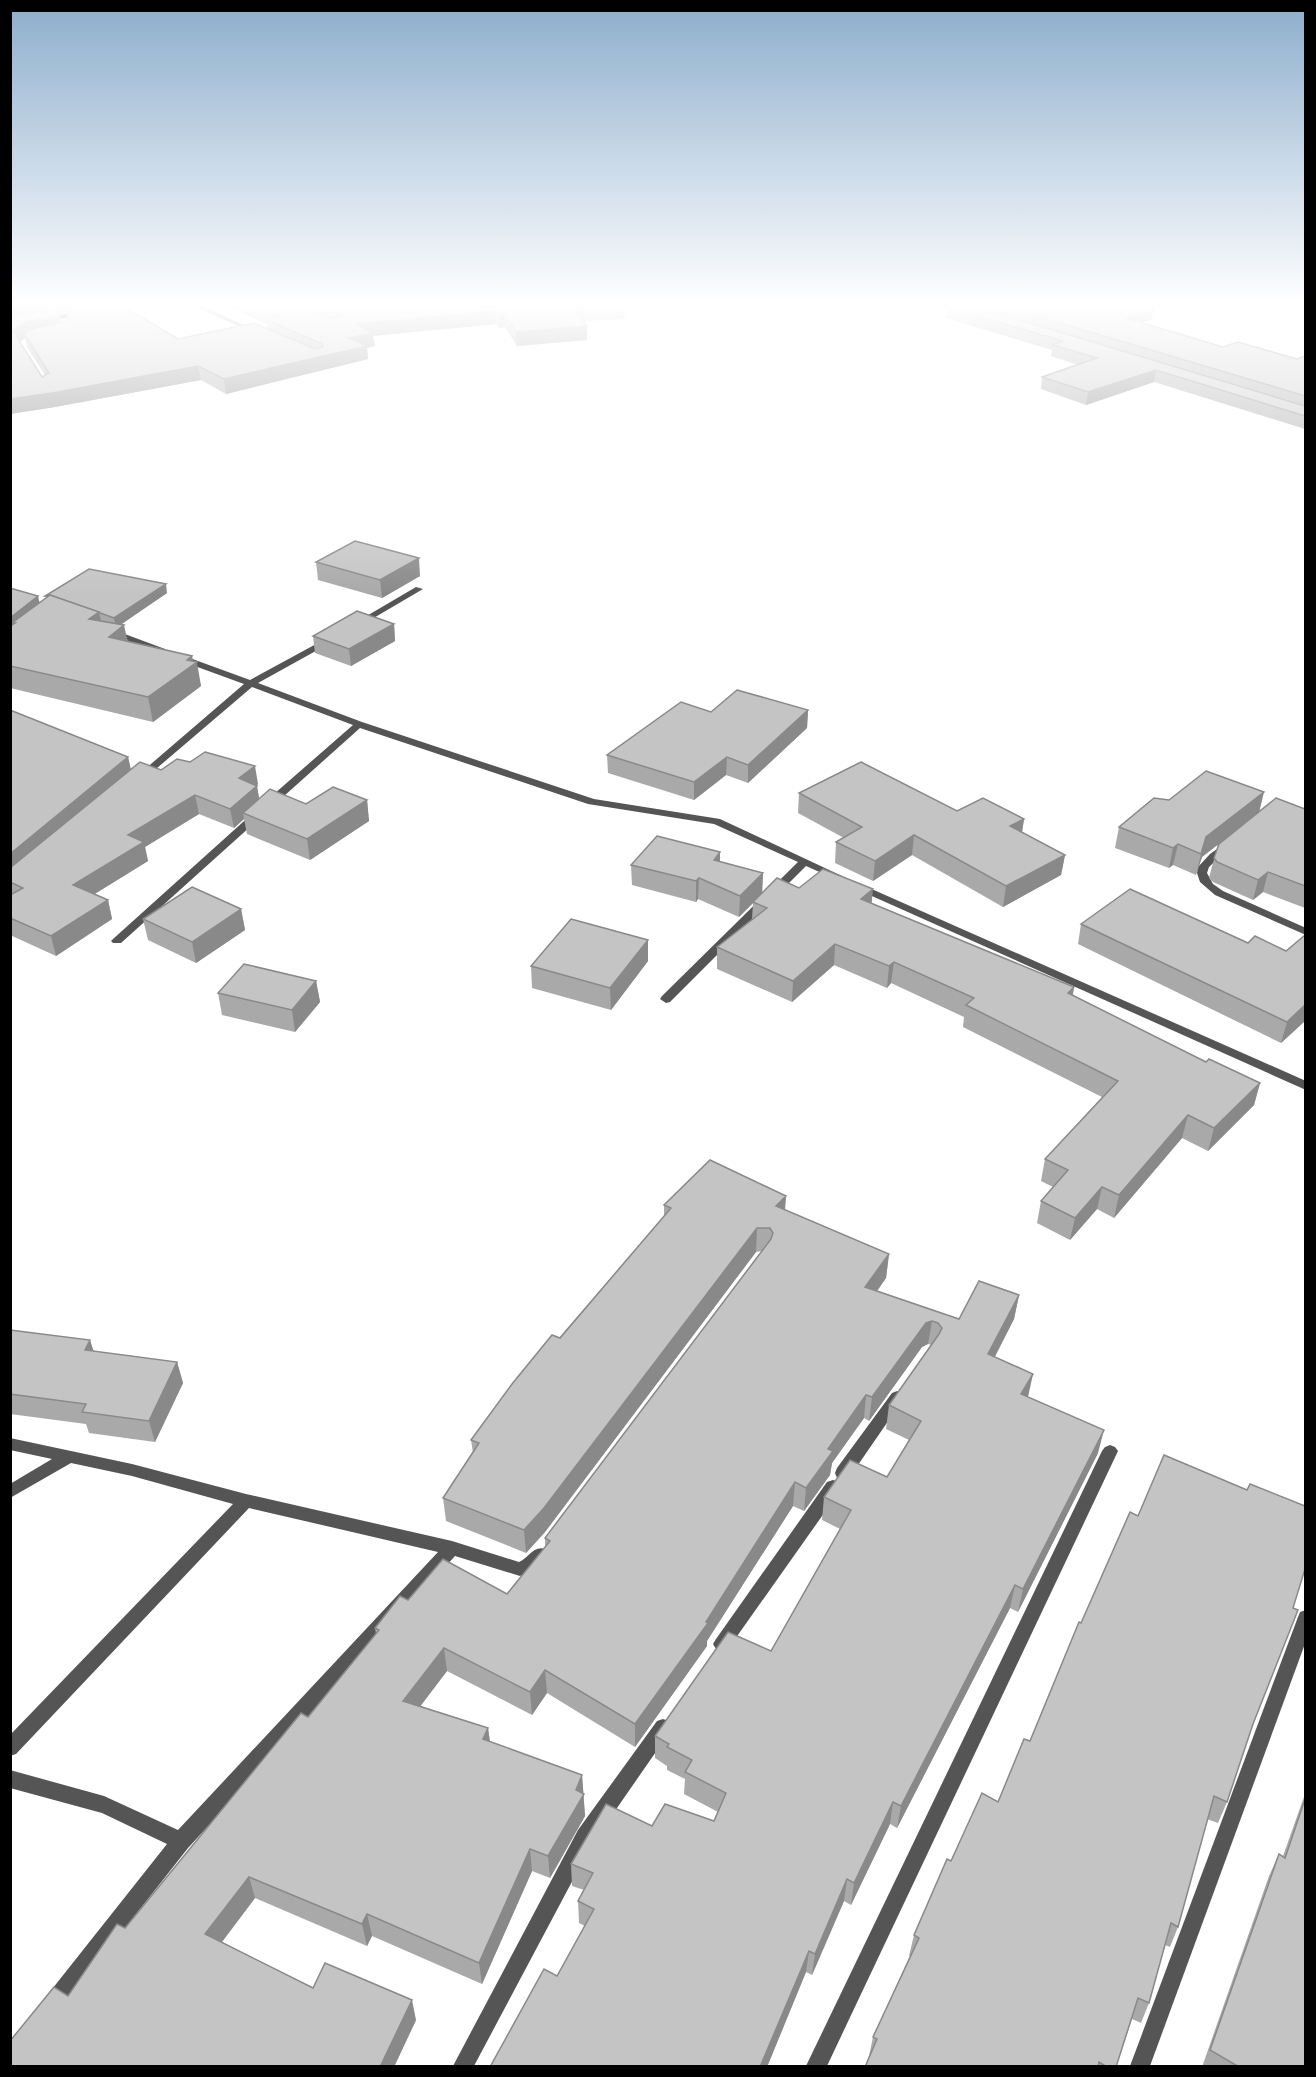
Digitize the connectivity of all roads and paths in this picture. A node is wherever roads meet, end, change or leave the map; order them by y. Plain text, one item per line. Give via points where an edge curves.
1 (419, 590) dead end
2 (99, 627) edge
3 (349, 628) edge
4 (339, 634) edge
5 (250, 684) junction
6 (359, 724) junction
7 (135, 782) edge
8 (1234, 839) edge
9 (804, 862) junction
10 (1305, 932) edge
11 (117, 941) dead end
12 (666, 999) dead end
13 (1305, 1086) edge
14 (908, 1381) edge
15 (10, 1444) edge
16 (1110, 1451) dead end
17 (67, 1458) junction
18 (10, 1492) edge
19 (246, 1501) junction
20 (553, 1538) edge
21 (452, 1548) junction
22 (1305, 1617) edge
23 (709, 1663) edge
24 (674, 1711) edge
25 (10, 1748) edge
26 (10, 1779) edge
27 (181, 1841) junction
28 (40, 2019) edge
29 (463, 2067) edge
30 (816, 2067) edge
31 (1140, 2067) edge

1 - 3 street
2 - 5 street
4 - 5 street
5 - 6 street
5 - 7 street
6 - 9 street via 592,802 716,821
6 - 11 street
8 - 10 street via 1207,861 1202,872 1206,885
9 - 12 street
9 - 13 street
14 - 23 street
15 - 17 street
16 - 30 street
17 - 18 street
17 - 19 street via 132,1470
19 - 21 street
19 - 25 street
20 - 21 street via 524,1569
21 - 27 street
22 - 31 street
24 - 29 street via 585,1837
26 - 27 street via 104,1805
27 - 28 street

